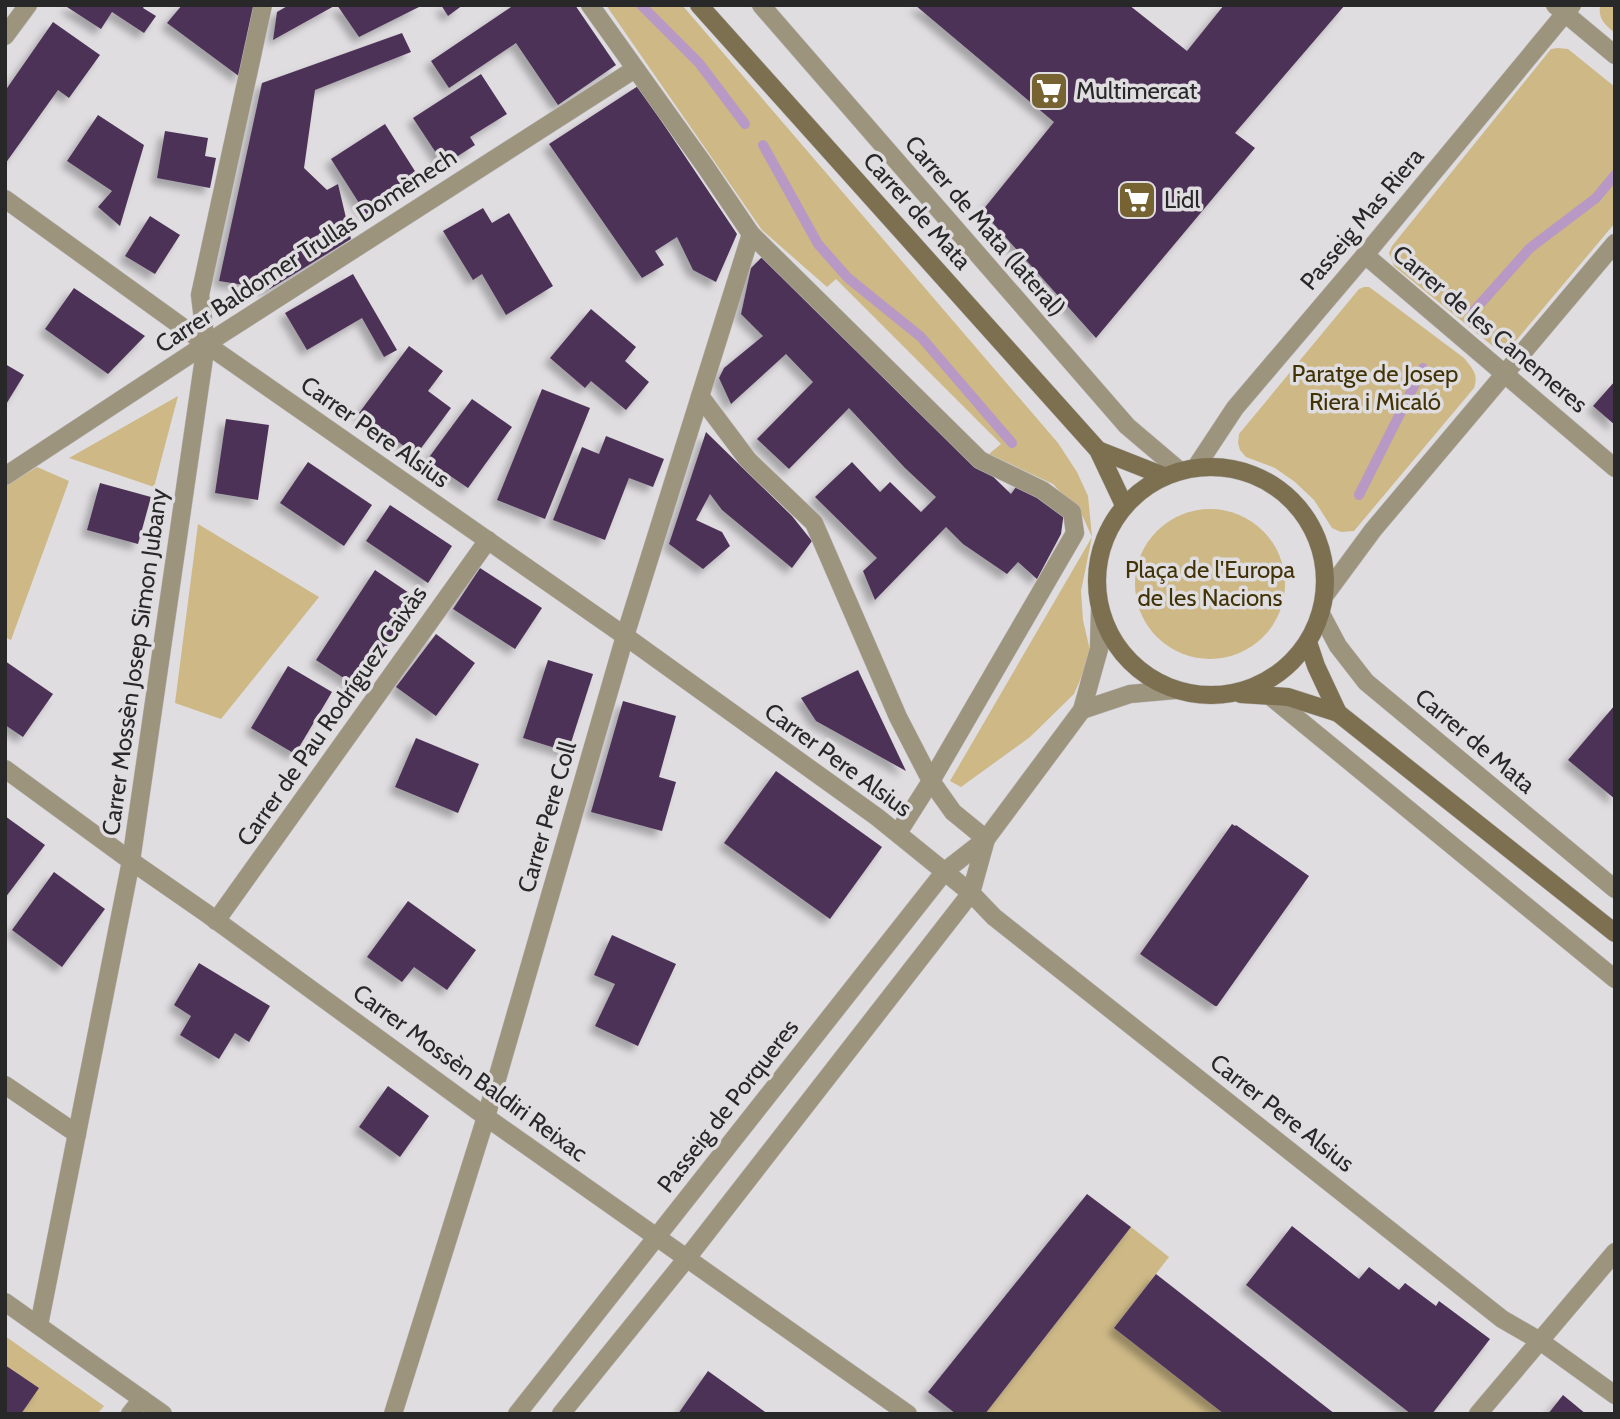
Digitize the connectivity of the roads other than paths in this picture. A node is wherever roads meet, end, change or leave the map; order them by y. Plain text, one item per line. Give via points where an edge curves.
1 (28, 5) edge
2 (263, 5) edge
3 (590, 5) edge
4 (699, 5) edge
5 (761, 5) edge
6 (1564, 8) edge
7 (5, 36) edge
8 (1615, 55) edge
9 (635, 69) junction
10 (5, 200) edge
11 (751, 234) junction
12 (1615, 243) edge
13 (1365, 255) junction
14 (206, 344) junction
15 (1505, 374) junction
16 (700, 396) junction
17 (1098, 450) junction
18 (1615, 468) edge
19 (1180, 471) junction
20 (5, 476) edge
21 (1124, 505) junction
22 (488, 540) junction
23 (1325, 595) junction
24 (1100, 610) junction
25 (1321, 614) junction
26 (625, 636) junction
27 (1308, 642) junction
28 (1175, 690) junction
29 (1234, 693) junction
30 (1270, 696) junction
31 (1082, 710) junction
32 (1338, 713) junction
33 (5, 769) edge
34 (931, 781) junction
35 (898, 833) junction
36 (986, 839) junction
37 (131, 862) junction
38 (945, 871) junction
39 (1615, 889) edge
40 (971, 893) junction
41 (216, 921) junction
42 (1615, 933) edge
43 (1615, 979) edge
44 (5, 1085) edge
45 (486, 1117) junction
46 (77, 1134) junction
47 (657, 1236) junction
48 (1615, 1252) edge
49 (687, 1258) junction
50 (5, 1302) edge
51 (39, 1325) junction
52 (1540, 1341) junction
53 (1615, 1395) edge
54 (142, 1399) junction
55 (130, 1414) edge
56 (163, 1414) edge
57 (393, 1414) edge
58 (517, 1414) edge
59 (561, 1414) edge
60 (908, 1414) edge
61 (1478, 1414) edge

1 - 7 street
2 - 14 street, Carrer Mossèn Josep Simon Jubany via 200,295
3 - 9 street
4 - 17 main road, Carrer de Mata
5 - 19 street, Carrer de Mata (lateral) via 1127,426
6 - 8 street
6 - 13 street, Passeig Mas Riera
9 - 11 street
9 - 14 street, Carrer Baldomer Trullas Domènech
10 - 14 street, Carrer Pere Alsius
11 - 16 street, Carrer Pere Coll
11 - 34 street via 980,460 1042,490 1072,512 1075,533
12 - 15 street
13 - 15 street, Carrer de les Canemeres
13 - 19 street, Passeig Mas Riera
14 - 20 street, Carrer Baldomer Trullas Domènech
14 - 22 street, Carrer Pere Alsius
14 - 37 street, Carrer Mossèn Josep Simon Jubany
15 - 18 street, Carrer de les Canemeres
15 - 23 street via 1373,530
16 - 26 street, Carrer Pere Coll
16 - 34 street via 748,460 814,523 898,717
17 - 19 main road, Carrer de Mata
17 - 21 main road, Carrer de Mata
19 - 21 main road via 1142,489
19 - 23 main road via 1231,468 1264,479 1292,500 1313,527 1324,560
21 - 24 main road via 1099,555 1096,583
22 - 26 street, Carrer Pere Alsius
22 - 41 street, Carrer de Pau Rodríguez Caixàs
23 - 25 main road
24 - 28 main road via 1110,637 1127,659
24 - 31 street, Passeig de Porqueres via 1099,649
25 - 27 main road
25 - 39 street, Carrer de Mata via 1366,682
26 - 35 street, Carrer Pere Alsius
26 - 45 street, Carrer Pere Coll
27 - 29 main road via 1289,666 1263,683
27 - 32 main road
28 - 29 main road via 1204,695
28 - 31 street via 1130,694
29 - 30 main road
30 - 32 main road via 1288,696
30 - 43 street
31 - 36 street, Passeig de Porqueres
32 - 42 main road
33 - 37 street, Carrer Mossèn Baldiri Reixac
34 - 35 street
34 - 36 street via 953,811
35 - 38 street, Carrer Pere Alsius
36 - 38 street, Passeig de Porqueres
36 - 40 street, Passeig de Porqueres
37 - 41 street, Carrer Mossèn Baldiri Reixac
37 - 46 street, Carrer Mossèn Josep Simon Jubany
38 - 40 street, Carrer Pere Alsius
38 - 47 street, Passeig de Porqueres
40 - 49 street, Passeig de Porqueres
40 - 52 street, Carrer Pere Alsius via 994,917 1502,1319
41 - 45 street, Carrer Mossèn Baldiri Reixac
44 - 46 street
45 - 47 street, Carrer Mossèn Baldiri Reixac
45 - 57 street, Carrer Pere Coll
46 - 51 street, Carrer Mossèn Josep Simon Jubany
47 - 49 street, Carrer Mossèn Baldiri Reixac
47 - 58 street, Passeig de Porqueres
48 - 52 street
49 - 59 street, Passeig de Porqueres
49 - 60 street, Carrer Mossèn Baldiri Reixac
50 - 51 street
51 - 54 street
52 - 53 street, Carrer Pere Alsius
52 - 61 street
54 - 55 street
54 - 56 street

